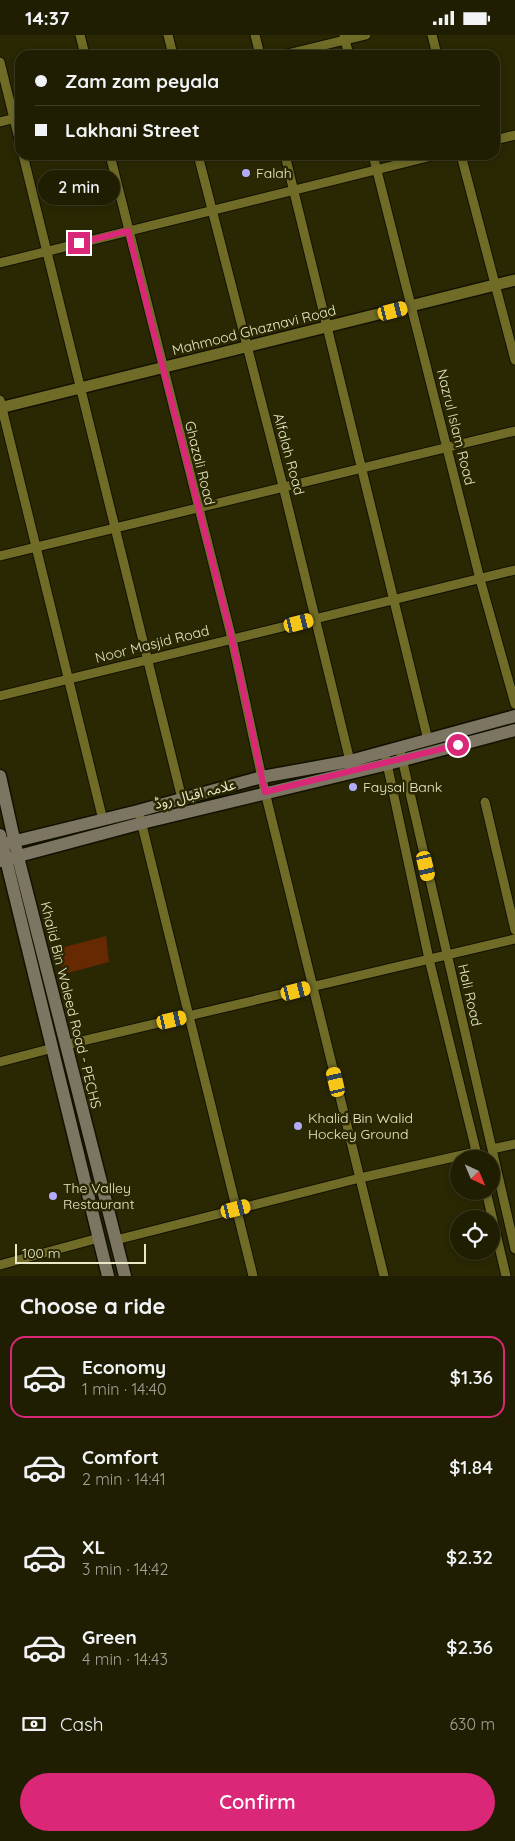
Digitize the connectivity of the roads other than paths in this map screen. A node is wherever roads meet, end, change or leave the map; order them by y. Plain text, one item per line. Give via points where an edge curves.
1 (80, 35) edge
2 (168, 35) edge
3 (255, 35) edge
4 (366, 35) edge
5 (432, 35) edge
6 (344, 38) edge
7 (84, 50) edge
8 (172, 50) edge
9 (259, 50) edge
10 (302, 50) edge
11 (436, 50) edge
12 (0, 62) edge
13 (15, 111) edge
14 (15, 118) edge
15 (0, 122) edge
16 (515, 135) edge
17 (500, 139) edge
18 (24, 160) edge
19 (111, 160) edge
20 (199, 160) edge
21 (286, 160) edge
22 (375, 160) edge
23 (416, 160) edge
24 (461, 160) edge
25 (377, 170) junction
26 (293, 190) junction
27 (212, 210) junction
28 (128, 231) junction
29 (47, 251) junction
30 (0, 263) edge
31 (515, 281) edge
32 (496, 285) junction
33 (411, 306) junction
34 (327, 327) junction
35 (246, 347) junction
36 (515, 360) edge
37 (162, 368) junction
38 (80, 388) junction
39 (1, 406) edge
40 (515, 431) edge
41 (447, 448) junction
42 (363, 468) junction
43 (283, 487) junction
44 (197, 507) junction
45 (115, 527) junction
46 (35, 545) junction
47 (0, 556) edge
48 (515, 570) edge
49 (480, 579) junction
50 (395, 599) junction
51 (316, 619) junction
52 (232, 639) junction
53 (147, 659) junction
54 (69, 679) junction
55 (0, 696) edge
56 (515, 704) edge
57 (515, 716) edge
58 (515, 730) edge
59 (428, 740) junction
60 (384, 751) junction
61 (400, 753) junction
62 (350, 761) junction
63 (388, 763) junction
64 (0, 776) edge
65 (262, 777) junction
66 (265, 792) junction
67 (182, 799) junction
68 (485, 803) dead end
69 (140, 817) junction
70 (103, 820) junction
71 (4, 841) edge
72 (8, 859) edge
73 (515, 931) edge
74 (515, 939) edge
75 (447, 955) junction
76 (429, 959) junction
77 (314, 986) junction
78 (190, 1016) junction
79 (59, 1047) junction
80 (0, 1062) edge
81 (490, 1139) junction
82 (474, 1142) junction
83 (515, 1144) edge
84 (476, 1150) edge
85 (492, 1150) edge
86 (498, 1150) edge
87 (450, 1161) edge
88 (360, 1179) junction
89 (500, 1186) edge
90 (488, 1200) edge
91 (236, 1209) junction
92 (98, 1238) junction
93 (116, 1240) junction
94 (515, 1249) edge
95 (0, 1265) edge
96 (108, 1276) edge
97 (125, 1276) edge
98 (253, 1276) edge
99 (384, 1276) edge
100 (506, 1276) edge

1 - 7 street
2 - 8 street
3 - 9 street
4 - 6 street
5 - 11 street
6 - 10 street
12 - 13 street
14 - 15 street
16 - 17 street
18 - 29 street
19 - 28 street, Ghazali Road
20 - 27 street, Alfalah Road
21 - 26 street
22 - 25 street, Nazrul Islam Road
23 - 25 street
24 - 32 street
25 - 26 street
25 - 33 street, Nazrul Islam Road
26 - 27 street
26 - 34 street
27 - 28 street
27 - 35 street, Alfalah Road
28 - 29 street
28 - 37 street, Ghazali Road
29 - 30 street
29 - 38 street
31 - 32 street, Mahmood Ghaznavi Road
32 - 33 street, Mahmood Ghaznavi Road
32 - 36 street
33 - 34 street, Mahmood Ghaznavi Road
33 - 41 street, Nazrul Islam Road
34 - 35 street, Mahmood Ghaznavi Road
34 - 42 street
35 - 37 street, Mahmood Ghaznavi Road
35 - 43 street, Alfalah Road
37 - 38 street, Mahmood Ghaznavi Road
37 - 44 street, Ghazali Road
38 - 39 street, Mahmood Ghaznavi Road
38 - 45 street
39 - 46 street
40 - 41 street
41 - 42 street
41 - 49 street, Nazrul Islam Road
42 - 43 street
42 - 50 street
43 - 44 street
43 - 51 street, Alfalah Road
44 - 45 street
44 - 52 street, Ghazali Road
45 - 46 street
45 - 53 street
46 - 47 street
46 - 54 street
48 - 49 street, Noor Masjid Road
49 - 50 street, Noor Masjid Road
49 - 56 street, Nazrul Islam Road
50 - 51 street, Noor Masjid Road
50 - 59 street
51 - 52 street, Noor Masjid Road
51 - 62 street, Alfalah Road
52 - 53 street, Noor Masjid Road
52 - 65 street, Ghazali Road
53 - 54 street, Noor Masjid Road
53 - 67 street
54 - 55 street, Noor Masjid Road
54 - 70 street
57 - 59 main road, علامہ اقبال روڈ
58 - 61 main road, علامہ اقبال روڈ
59 - 61 main road, علامہ اقبال روڈ
60 - 61 main road, علامہ اقبال روڈ
60 - 62 main road, علامہ اقبال روڈ
60 - 63 street
61 - 63 main road, علامہ اقبال روڈ
61 - 75 street, Hali Road
62 - 65 main road, علامہ اقبال روڈ
63 - 66 main road, علامہ اقبال روڈ
63 - 76 street
64 - 71 main road, Khalid Bin Waleed Road - PECHS
65 - 66 street, Ghazali Road
65 - 67 main road, علامہ اقبال روڈ
66 - 69 main road, علامہ اقبال روڈ
66 - 77 street, Ghazali Road
67 - 69 main road, علامہ اقبال روڈ
68 - 73 street
69 - 70 main road, علامہ اقبال روڈ
69 - 72 main road, علامہ اقبال روڈ
69 - 78 street
70 - 71 main road, علامہ اقبال روڈ
71 - 72 main road, Khalid Bin Waleed Road - PECHS
72 - 79 main road, Khalid Bin Waleed Road - PECHS
74 - 75 street
75 - 76 street
75 - 81 street, Hali Road
76 - 77 street
76 - 82 street
77 - 78 street
77 - 88 street, Ghazali Road
78 - 79 street
78 - 91 street
79 - 80 street
79 - 92 main road, Khalid Bin Waleed Road - PECHS
79 - 93 main road, Khalid Bin Waleed Road - PECHS
81 - 82 street
81 - 85 street, Hali Road
82 - 84 street
83 - 86 street
87 - 88 street
88 - 91 street
88 - 99 street, Ghazali Road
89 - 94 street, Hali Road
90 - 100 street
91 - 93 street
91 - 98 street
92 - 95 street
92 - 96 main road, Khalid Bin Waleed Road - PECHS
93 - 97 main road, Khalid Bin Waleed Road - PECHS

